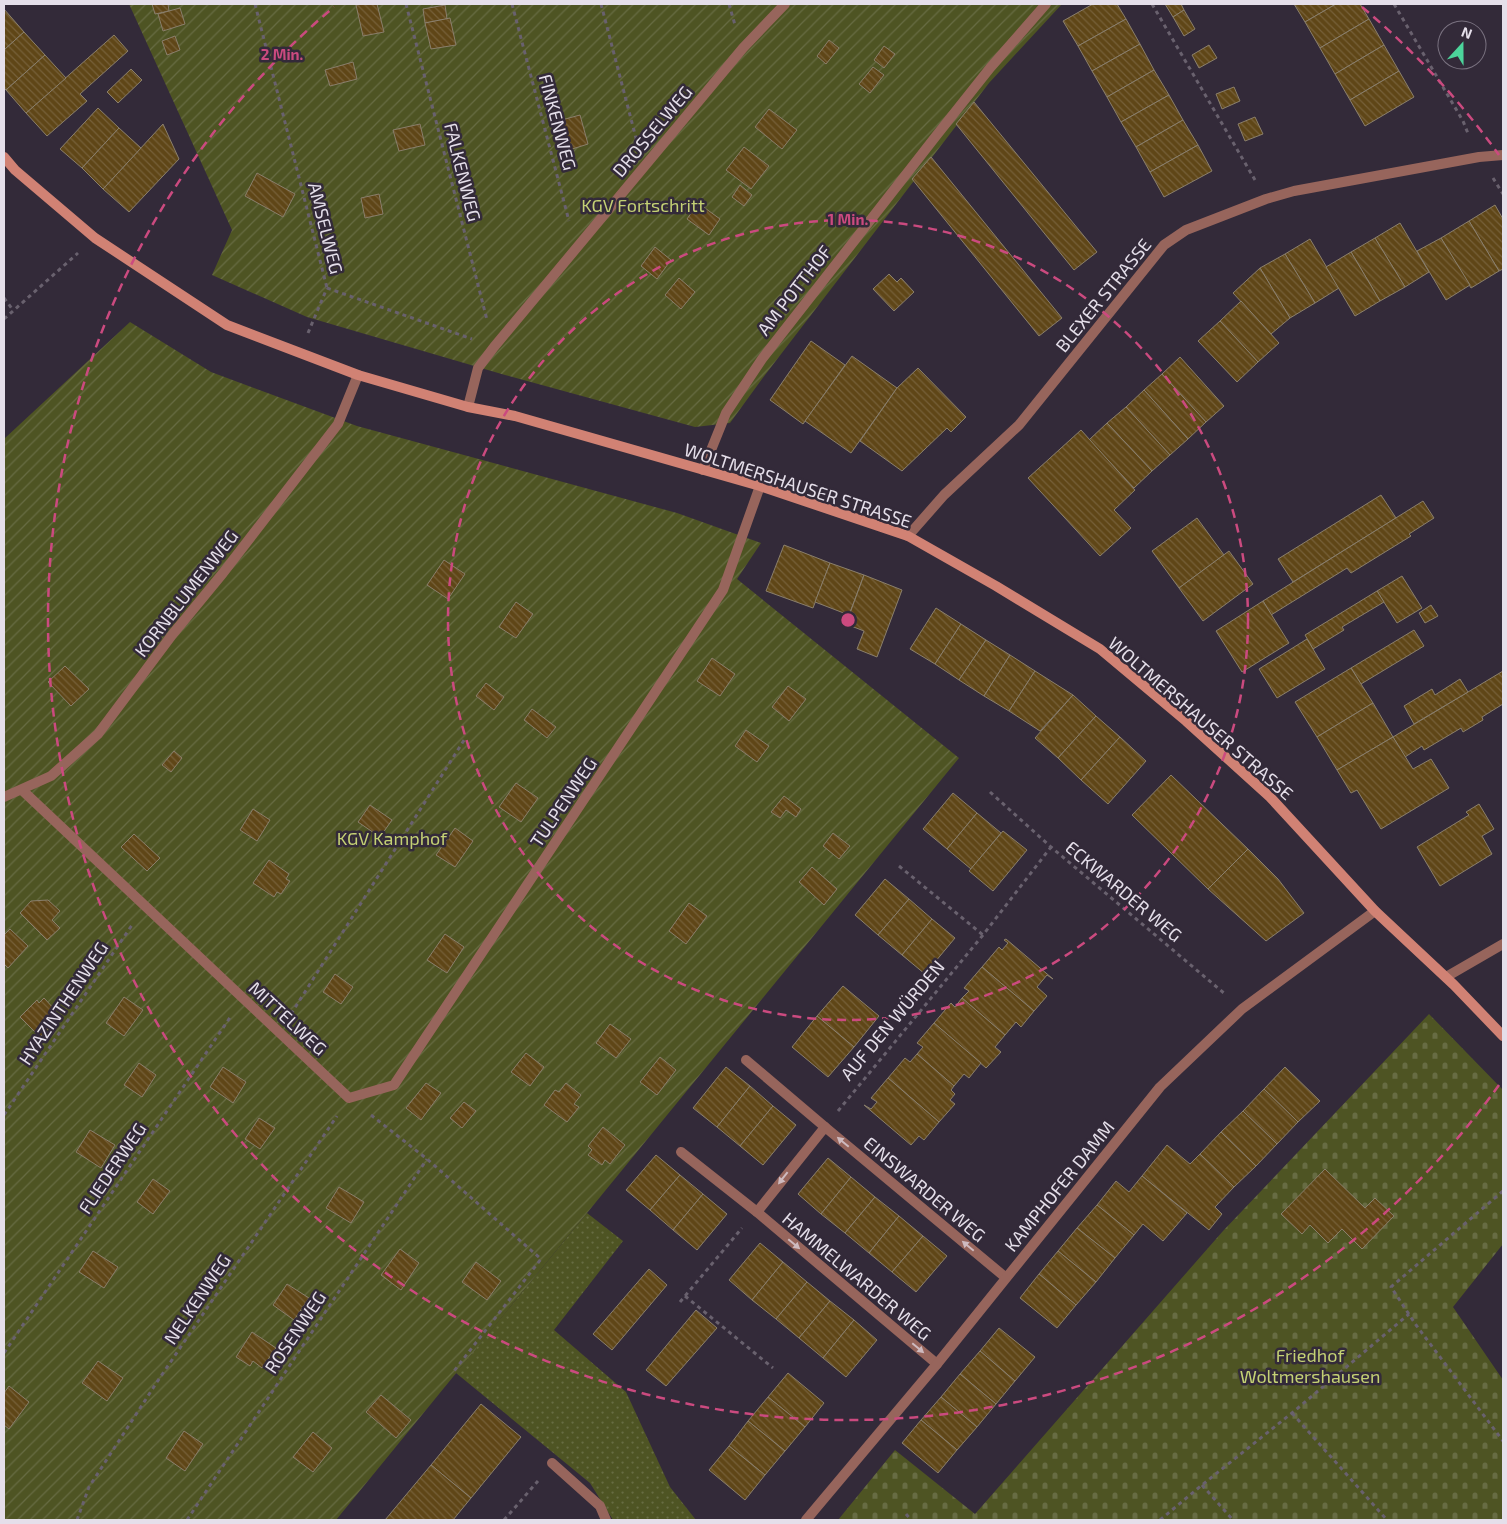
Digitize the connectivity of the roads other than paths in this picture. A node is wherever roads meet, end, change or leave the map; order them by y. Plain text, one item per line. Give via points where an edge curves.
1 (785, 4) edge
2 (1046, 4) edge
3 (1503, 155) edge
4 (4, 157) edge
5 (358, 375) junction
6 (468, 407) junction
7 (703, 470) junction
8 (760, 486) junction
9 (908, 536) junction
10 (22, 790) junction
11 (4, 797) edge
12 (1375, 911) junction
13 (1503, 944) edge
14 (1446, 977) junction
15 (1503, 1036) edge
16 (746, 1060) dead end
17 (349, 1098) joint
18 (825, 1126) junction
19 (681, 1152) dead end
20 (756, 1212) junction
21 (1006, 1277) junction
22 (937, 1364) junction
23 (552, 1464) road end
24 (606, 1520) edge
25 (806, 1520) edge

1 - 6 street, DROSSELWEG via 743,48 494,347 478,368
2 - 7 street, AM POTTHOF via 990,68 762,359 726,413
3 - 9 street, BLEXER STRASSE via 1294,191 1186,230 1164,245 1019,425 944,495
4 - 5 street, WOLTMERSHAUSER STRASSE via 14,170 95,238 228,325
5 - 6 street, WOLTMERSHAUSER STRASSE
5 - 10 street, KORNBLUMENWEG via 338,424 172,634 98,734 51,776
6 - 7 street, WOLTMERSHAUSER STRASSE via 516,416
7 - 8 street, WOLTMERSHAUSER STRASSE
8 - 9 street, WOLTMERSHAUSER STRASSE
8 - 17 street, TULPENWEG via 723,590 394,1085
9 - 12 street, WOLTMERSHAUSER STRASSE via 1100,649 1270,797
10 - 11 street, KORNBLUMENWEG
10 - 17 street, MITTELWEG
12 - 14 street, WOLTMERSHAUSER STRASSE
12 - 21 street, KAMPHOFER DAMM via 1242,1009 1160,1087
13 - 14 street
14 - 15 street, WOLTMERSHAUSER STRASSE
16 - 18 street, EINSWARDER WEG
18 -> 20 street
21 -> 18 street, EINSWARDER WEG
19 - 20 street, HAMMELWARDER WEG
20 -> 22 street, HAMMELWARDER WEG
21 - 22 street, KAMPHOFER DAMM
22 - 25 street, KAMPHOFER DAMM
23 - 24 street via 600,1506

